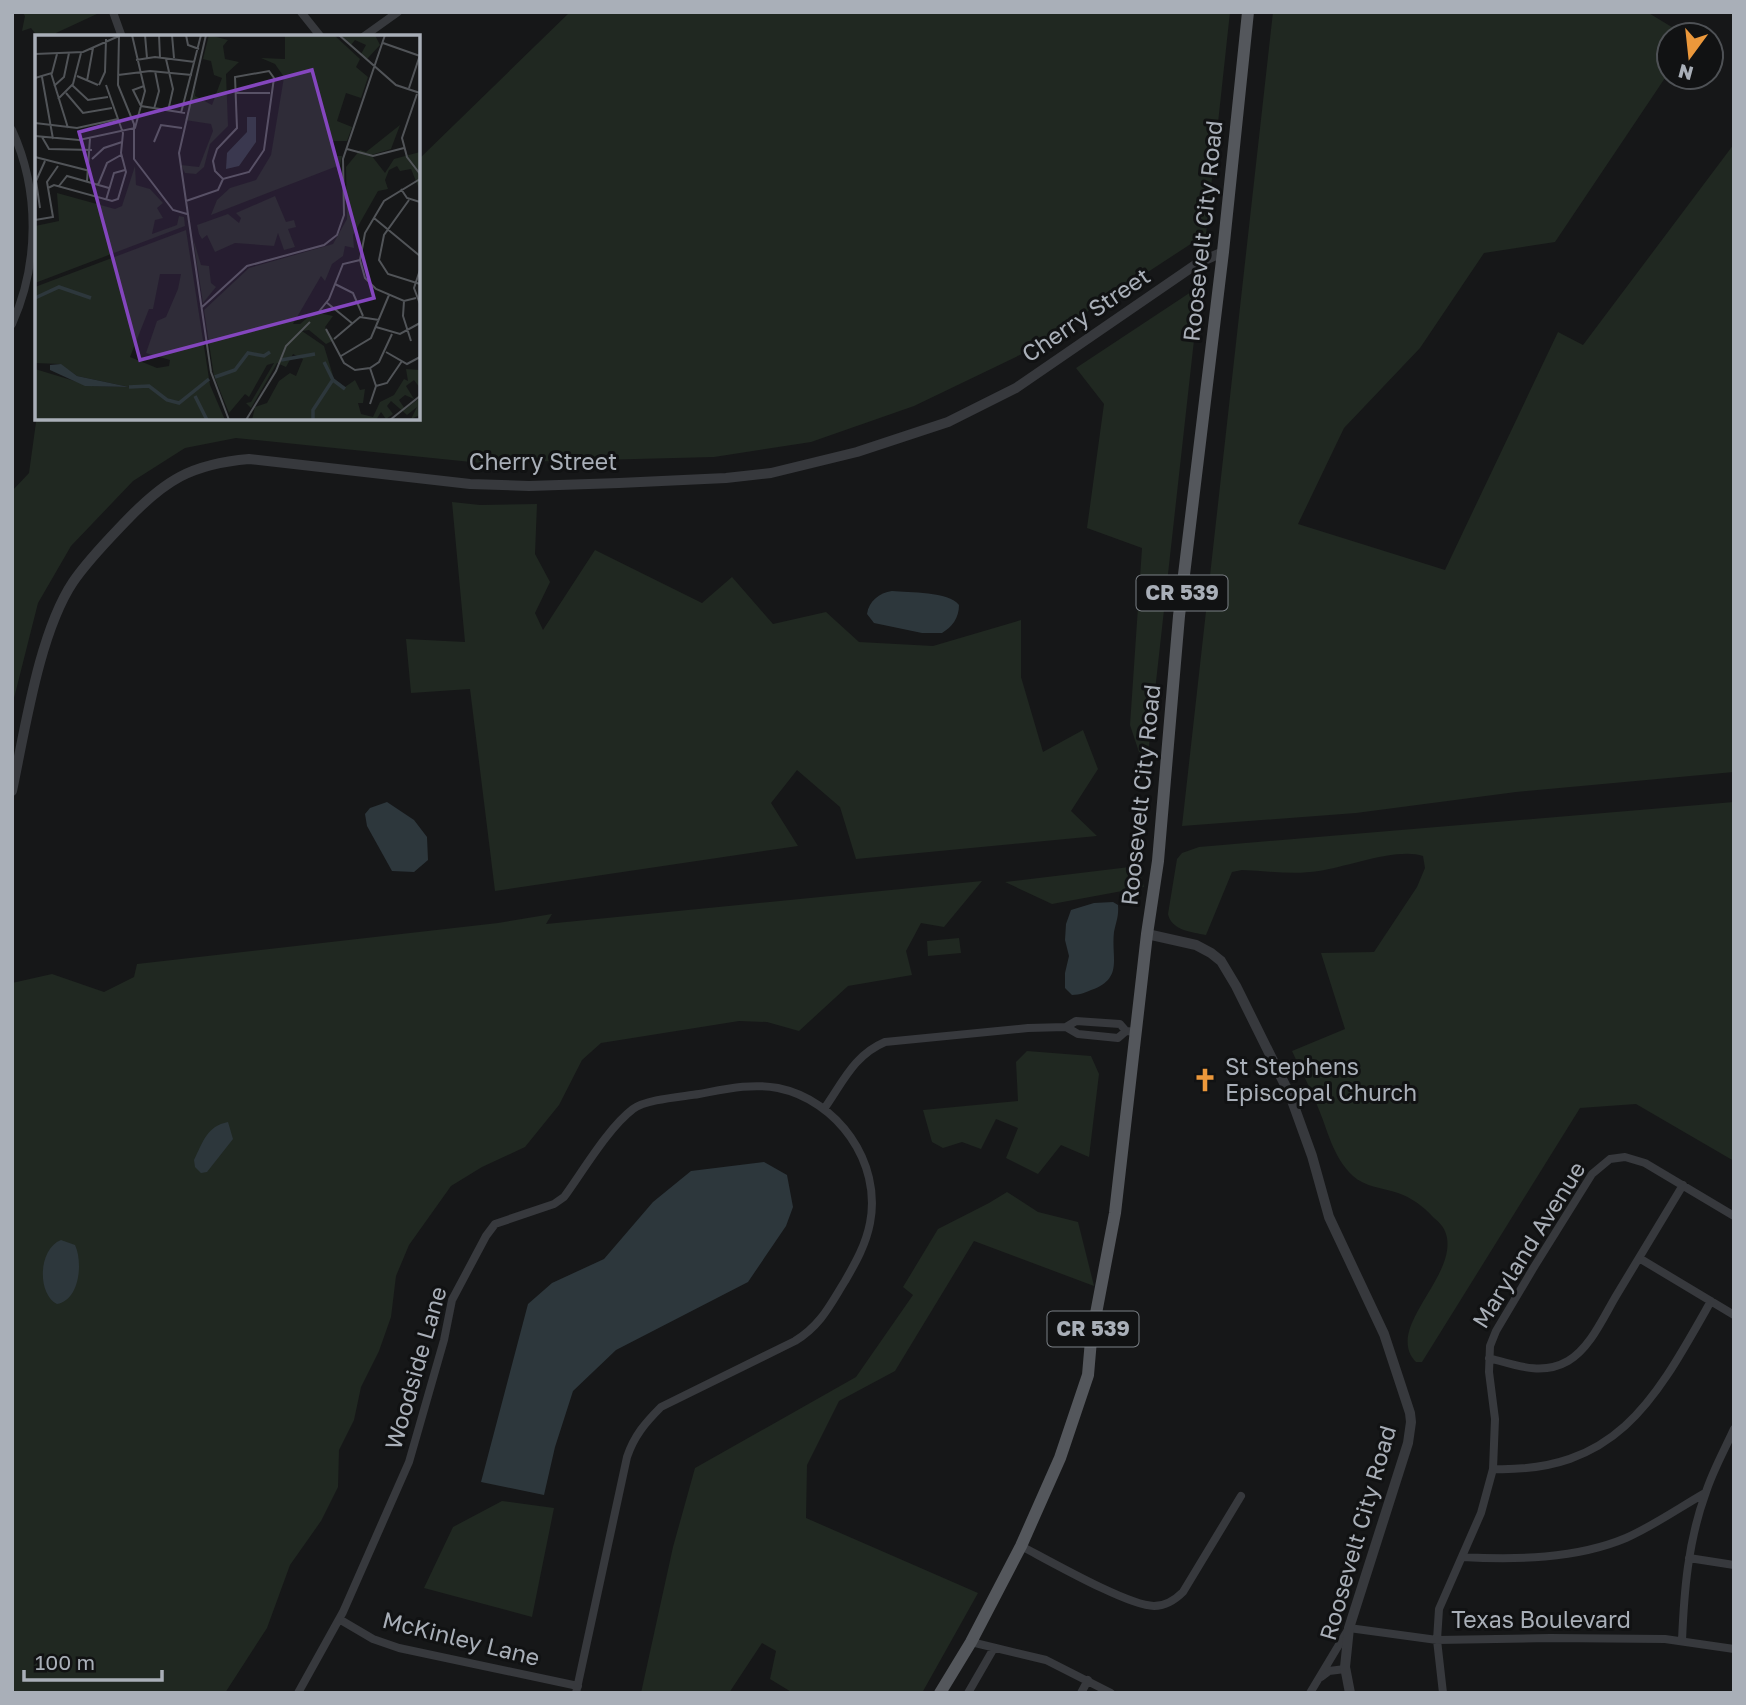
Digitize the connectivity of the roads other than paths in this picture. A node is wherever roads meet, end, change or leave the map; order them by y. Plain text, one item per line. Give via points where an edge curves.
1 (113, 12) edge
2 (301, 12) edge
3 (398, 12) edge
4 (1248, 12) edge
5 (121, 35) edge
6 (319, 35) edge
7 (366, 35) edge
8 (12, 130) edge
9 (1223, 252) junction
10 (26, 292) junction
11 (35, 294) edge
12 (12, 324) edge
13 (12, 791) edge
14 (1147, 934) junction
15 (1066, 1027) junction
16 (1131, 1031) junction
17 (824, 1108) junction
18 (1683, 1185) junction
19 (1734, 1216) edge
20 (1639, 1258) junction
21 (1711, 1301) junction
22 (1734, 1315) edge
23 (1489, 1358) junction
24 (1734, 1429) edge
25 (1493, 1469) junction
26 (1705, 1493) junction
27 (1241, 1496) dead end
28 (1021, 1546) junction
29 (1462, 1557) junction
30 (1689, 1558) junction
31 (1734, 1565) edge
32 (340, 1619) junction
33 (1349, 1628) junction
34 (1437, 1640) junction
35 (971, 1642) junction
36 (1682, 1642) junction
37 (994, 1648) junction
38 (1734, 1649) edge
39 (1345, 1669) junction
40 (1088, 1681) junction
41 (1317, 1681) junction
42 (577, 1689) edge
43 (298, 1693) edge
44 (940, 1693) edge
45 (968, 1693) edge
46 (1081, 1693) edge
47 (1111, 1693) edge
48 (1310, 1693) edge
49 (1350, 1693) edge
50 (1443, 1693) edge

1 - 5 street
2 - 6 street
3 - 7 street
4 - 9 main road, Roosevelt City Road / CR 539
8 - 10 street via 31,192 32,247
9 - 13 street, Cherry Street via 1198,263 1016,388 948,422 857,452 771,473 529,486 470,484 249,459 193,469 171,480 140,506 72,583 50,632
9 - 14 main road, Roosevelt City Road / CR 539 via 1180,606 1158,861
10 - 11 street
10 - 12 street
14 - 16 main road, CR 539
14 - 33 street, Roosevelt City Road via 1211,953 1236,986 1290,1095 1329,1217 1384,1334 1411,1418 1408,1443
15 - 16 street via 1078,1034 1118,1038
15 - 16 street via 1076,1021 1094,1021 1120,1024
15 - 17 street via 885,1042 858,1059
16 - 28 main road, CR 539 via 1115,1213 1088,1375 1060,1458
17 - 32 street, Woodside Lane via 798,1094 752,1085 635,1107 617,1124 564,1197 495,1224 452,1300 409,1462
17 - 42 street, Woodside Lane via 854,1140 869,1178 872,1213 861,1253 812,1330 661,1407 643,1424 627,1457
18 - 19 street, Maryland Avenue
18 - 20 street
18 - 23 street, Maryland Avenue via 1629,1157 1610,1160 1596,1169 1496,1331
20 - 21 street
20 - 23 street via 1584,1347 1568,1361 1540,1369
21 - 22 street
21 - 25 street via 1653,1397 1608,1440 1553,1466
23 - 25 street, Maryland Avenue
24 - 26 street
25 - 29 street, Maryland Avenue
26 - 29 street via 1602,1546 1521,1558
26 - 30 street
27 - 28 street via 1183,1592 1161,1605 1137,1603
28 - 35 main road, CR 539
29 - 34 street, Maryland Avenue via 1439,1609
30 - 31 street
30 - 36 street
32 - 42 street, McKinley Lane via 399,1648
32 - 43 street, Woodside Lane
33 - 34 street, Texas Boulevard
33 - 39 street, Roosevelt City Road
33 - 41 street
34 - 36 street, Texas Boulevard
34 - 50 street, Maryland Avenue
35 - 37 street
35 - 44 main road, CR 539
36 - 38 street, Texas Boulevard
37 - 40 street via 1046,1660
37 - 45 street
39 - 41 street via 1329,1671
39 - 49 street, Roosevelt City Road
40 - 46 street
40 - 47 street
41 - 48 street

